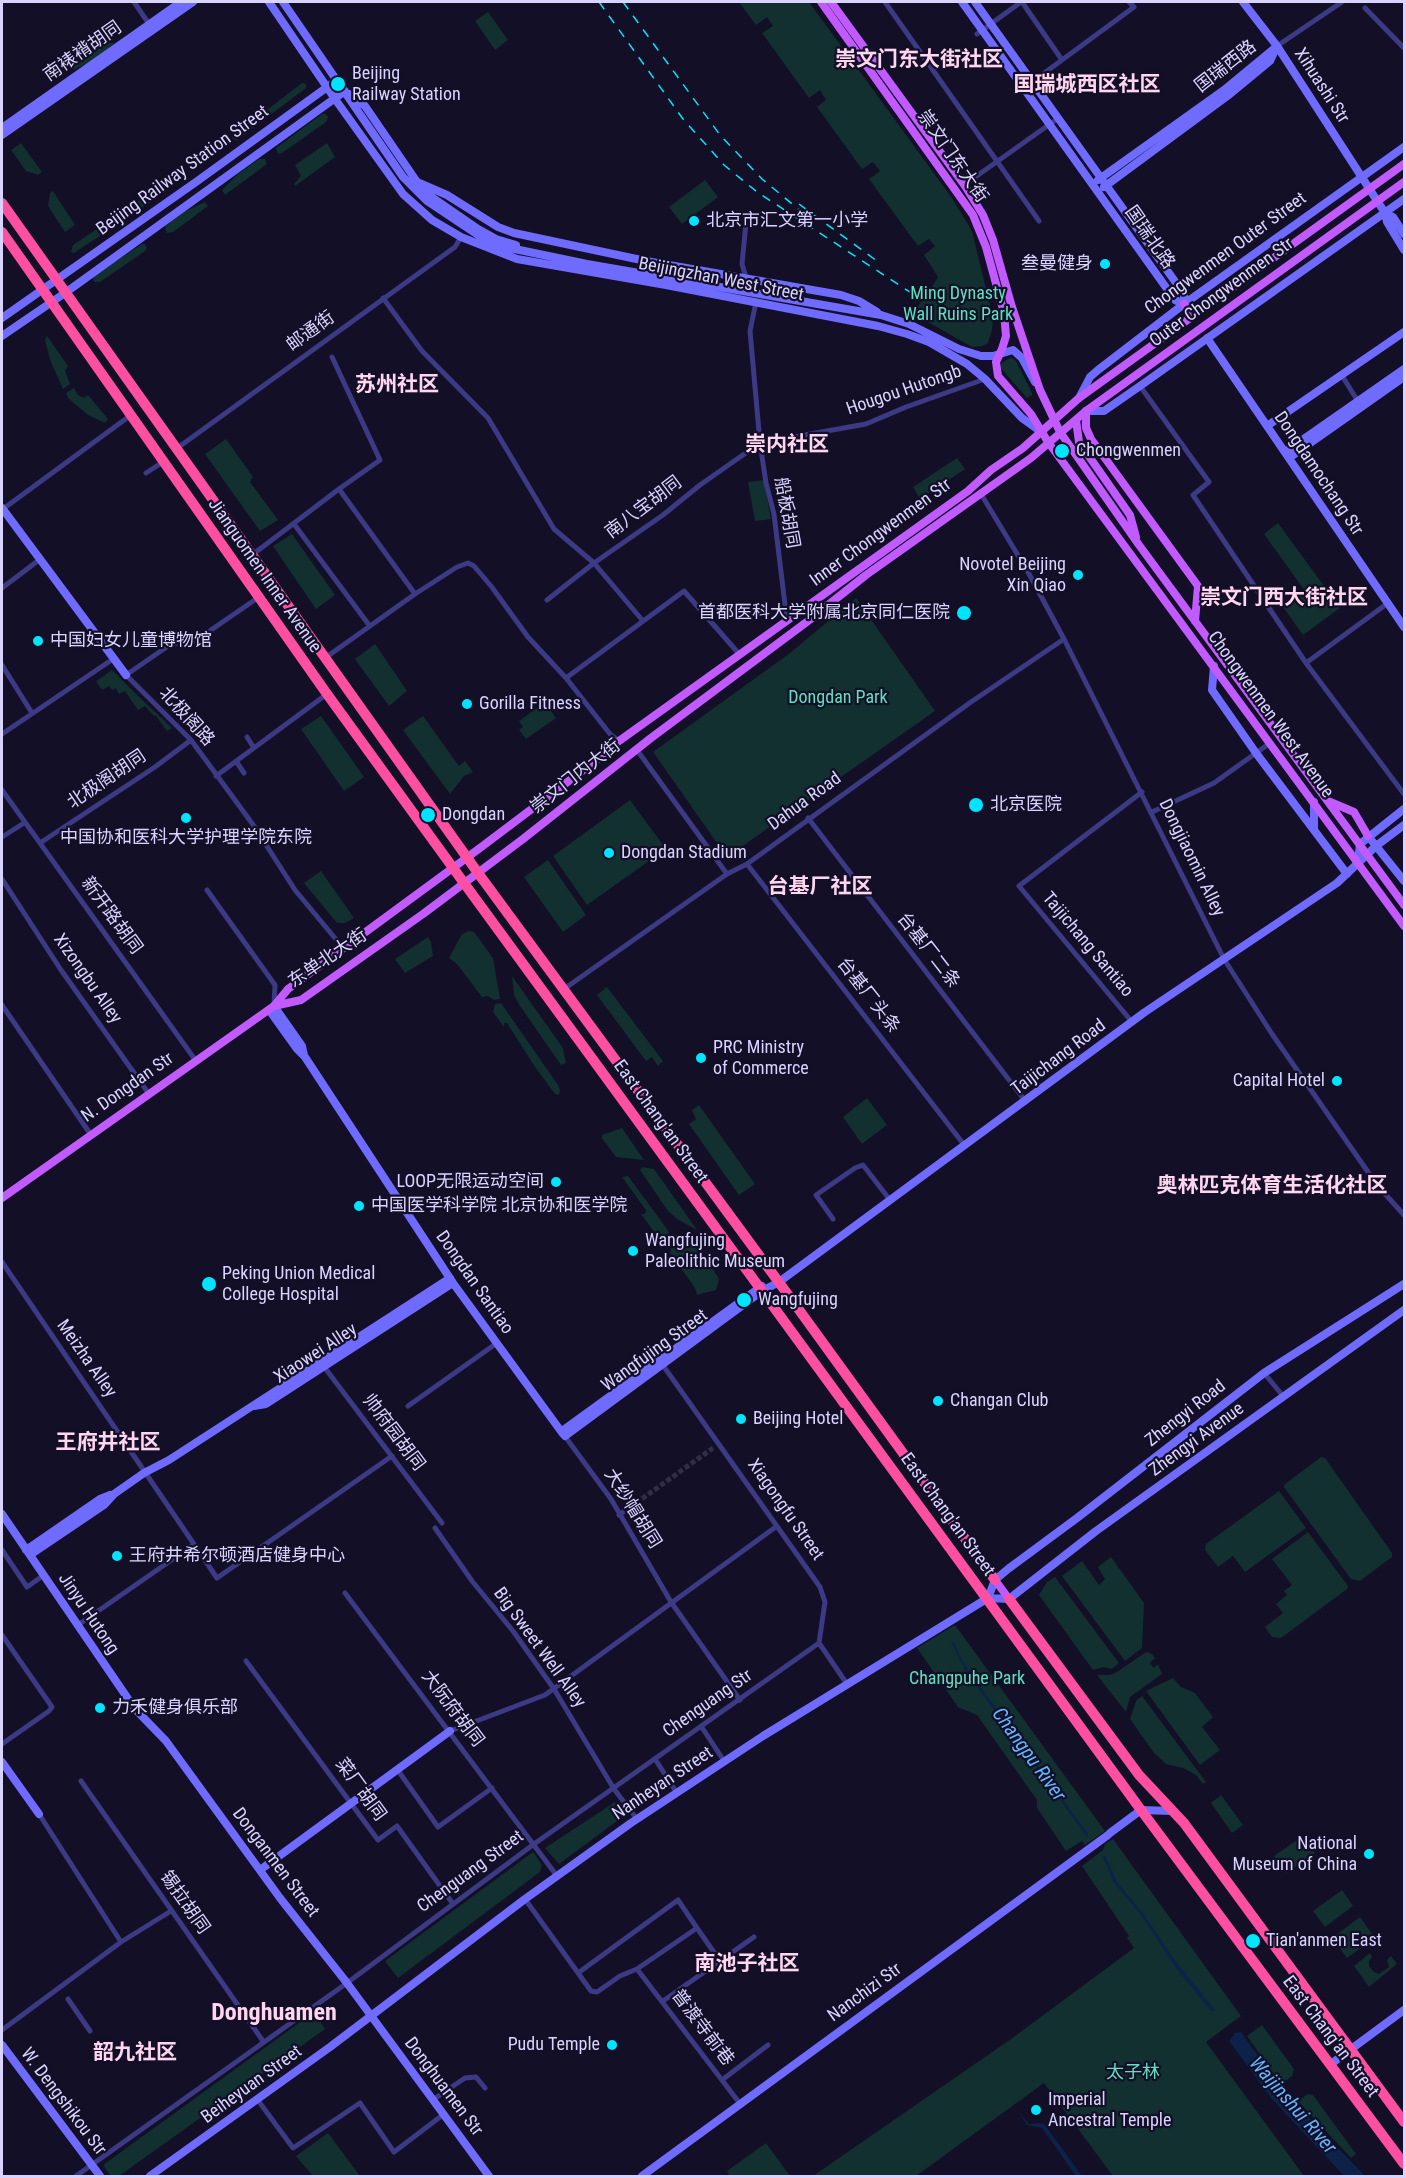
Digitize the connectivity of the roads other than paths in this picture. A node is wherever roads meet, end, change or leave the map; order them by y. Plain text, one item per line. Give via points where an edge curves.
1 (134, 2) edge
2 (182, 2) edge
3 (193, 2) edge
4 (268, 2) edge
5 (283, 2) edge
6 (820, 2) edge
7 (831, 2) edge
8 (885, 2) edge
9 (962, 2) edge
10 (975, 2) edge
11 (1021, 2) edge
12 (1129, 2) edge
13 (1243, 2) edge
14 (1342, 2) edge
15 (1365, 8) dead end
16 (149, 24) junction
17 (991, 24) junction
18 (980, 32) junction
19 (1277, 46) junction
20 (1404, 48) edge
21 (1062, 60) junction
22 (1043, 74) dead end
23 (337, 80) junction
24 (326, 87) junction
25 (345, 92) junction
26 (335, 99) junction
27 (1057, 119) dead end
28 (1050, 124) junction
29 (2, 128) edge
30 (2, 135) edge
31 (1404, 147) edge
32 (997, 161) junction
33 (1404, 164) edge
34 (1361, 176) junction
35 (417, 182) junction
36 (1103, 182) junction
37 (1404, 182) edge
38 (964, 185) junction
39 (1095, 188) junction
40 (1370, 189) junction
41 (1404, 199) edge
42 (1377, 201) junction
43 (2, 202) edge
44 (1385, 213) junction
45 (1039, 221) dead end
46 (746, 224) dead end
47 (2, 232) edge
48 (1404, 234) edge
49 (461, 237) junction
50 (1404, 250) edge
51 (651, 274) junction
52 (56, 279) junction
53 (746, 279) junction
54 (42, 289) junction
55 (750, 291) junction
56 (65, 293) junction
57 (383, 298) junction
58 (52, 302) junction
59 (756, 302) junction
60 (1184, 304) junction
61 (881, 315) junction
62 (1192, 317) junction
63 (2, 318) edge
64 (1200, 329) junction
65 (1404, 332) edge
66 (2, 336) edge
67 (1207, 338) junction
68 (1000, 353) junction
69 (332, 357) dead end
70 (1404, 369) edge
71 (1341, 374) junction
72 (1404, 377) edge
73 (985, 379) junction
74 (1140, 386) junction
75 (1040, 390) junction
76 (1078, 398) junction
77 (1360, 404) junction
78 (1086, 411) junction
79 (131, 415) junction
80 (1053, 419) junction
81 (1076, 420) junction
82 (1267, 426) junction
83 (1040, 431) junction
84 (1060, 432) junction
85 (760, 442) junction
86 (1048, 442) junction
87 (176, 449) junction
88 (1287, 455) junction
89 (163, 462) junction
90 (146, 473) dead end
91 (339, 489) junction
92 (981, 494) junction
93 (2, 509) edge
94 (294, 524) junction
95 (1139, 545) junction
96 (252, 555) junction
97 (39, 560) junction
98 (594, 563) junction
99 (2, 588) edge
100 (416, 594) junction
101 (259, 597) junction
102 (547, 600) dead end
103 (1388, 603) junction
104 (643, 621) junction
105 (787, 621) junction
106 (1195, 621) junction
107 (369, 626) junction
108 (1404, 627) edge
109 (1064, 639) junction
110 (740, 655) junction
111 (325, 657) junction
112 (114, 659) junction
113 (1306, 663) junction
114 (2, 665) edge
115 (1214, 666) junction
116 (126, 675) junction
117 (566, 678) junction
118 (327, 694) junction
119 (32, 713) junction
120 (2, 734) edge
121 (248, 737) dead end
122 (191, 740) junction
123 (620, 741) junction
124 (1270, 743) junction
125 (254, 748) junction
126 (637, 750) junction
127 (1256, 753) junction
128 (236, 761) junction
129 (244, 773) dead end
130 (216, 776) junction
131 (2, 790) edge
132 (1142, 792) junction
133 (1404, 794) edge
134 (1314, 801) junction
135 (1328, 801) junction
136 (1404, 810) edge
137 (1152, 812) junction
138 (808, 818) junction
139 (24, 823) junction
140 (1404, 825) edge
141 (1314, 831) junction
142 (1368, 836) junction
143 (2, 837) edge
144 (40, 843) junction
145 (1360, 844) junction
146 (1376, 846) junction
147 (1367, 854) junction
148 (467, 857) junction
149 (1358, 862) junction
150 (747, 864) junction
151 (452, 867) junction
152 (478, 873) junction
153 (727, 874) junction
154 (1347, 874) junction
155 (2, 879) edge
156 (1404, 881) edge
157 (464, 883) junction
158 (207, 890) dead end
159 (1404, 905) edge
160 (1404, 926) edge
161 (344, 949) junction
162 (1224, 959) junction
163 (564, 989) junction
164 (2, 1005) edge
165 (272, 1008) junction
166 (1132, 1022) junction
167 (195, 1061) junction
168 (148, 1094) junction
169 (1026, 1101) junction
170 (91, 1135) junction
171 (965, 1146) junction
172 (2, 1198) edge
173 (890, 1200) junction
174 (1404, 1215) edge
175 (833, 1219) dead end
176 (2, 1262) edge
177 (452, 1280) junction
178 (779, 1282) junction
179 (1404, 1284) edge
180 (761, 1289) junction
181 (1404, 1310) edge
182 (497, 1343) junction
183 (322, 1364) junction
184 (662, 1365) junction
185 (1264, 1373) junction
186 (1283, 1396) junction
187 (408, 1407) dead end
188 (563, 1434) junction
189 (719, 1443) junction
190 (713, 1448) tunnel mouth
191 (392, 1456) junction
192 (144, 1473) junction
193 (636, 1503) tunnel mouth
194 (2, 1514) edge
195 (619, 1515) junction
196 (4, 1523) edge
197 (442, 1523) dead end
198 (777, 1526) junction
199 (435, 1528) dead end
200 (193, 1545) junction
201 (2, 1550) edge
202 (28, 1553) junction
203 (44, 1575) junction
204 (994, 1580) junction
205 (345, 1593) dead end
206 (988, 1598) junction
207 (1009, 1599) junction
208 (671, 1602) junction
209 (78, 1625) junction
210 (2, 1635) edge
211 (819, 1643) junction
212 (246, 1661) dead end
213 (848, 1684) junction
214 (554, 1689) junction
215 (741, 1700) junction
216 (701, 1726) junction
217 (154, 1728) joint
218 (450, 1731) junction
219 (2, 1744) edge
220 (655, 1759) junction
221 (724, 1761) junction
222 (2, 1762) edge
223 (397, 1769) junction
224 (81, 1781) dead end
225 (492, 1788) junction
226 (614, 1789) junction
227 (677, 1792) junction
228 (351, 1803) junction
229 (1141, 1810) junction
230 (1172, 1811) junction
231 (39, 1815) joint
232 (637, 1819) junction
233 (534, 1844) junction
234 (260, 1870) junction
235 (557, 1876) junction
236 (525, 1899) junction
237 (453, 1904) junction
238 (171, 1911) junction
239 (697, 1928) junction
240 (754, 1937) dead end
241 (122, 1942) junction
242 (720, 1961) junction
243 (638, 1969) junction
244 (578, 1973) junction
245 (347, 1983) junction
246 (68, 1999) dead end
247 (663, 2001) junction
248 (1404, 2010) edge
249 (371, 2016) junction
250 (2, 2030) edge
251 (90, 2031) dead end
252 (262, 2041) junction
253 (768, 2045) dead end
254 (2, 2046) edge
255 (1351, 2049) junction
256 (1331, 2064) junction
257 (722, 2080) junction
258 (484, 2088) dead end
259 (257, 2099) junction
260 (434, 2099) junction
261 (741, 2105) junction
262 (444, 2114) junction
263 (1404, 2122) edge
264 (1404, 2164) edge
265 (92, 2165) junction
266 (76, 2176) edge
267 (100, 2176) edge
268 (150, 2176) edge
269 (489, 2176) edge
270 (642, 2176) edge

1 - 16 street
2 - 16 street, 南裱褙胡同
3 - 30 street, 南裱褙胡同
4 - 24 street, Beijingzhan West Street
5 - 23 street
6 - 68 main road, 崇文门东大街 via 973,215 1004,313 1006,336
7 - 38 main road
8 - 32 street
9 - 18 street, 国瑞北路
10 - 17 street, 国瑞北路
11 - 17 street
11 - 21 street
12 - 21 street via 1134,8
13 - 19 street, Xihuashi Str
14 - 19 street
15 - 20 street
16 - 29 street, 南裱褙胡同
17 - 18 street
17 - 36 street, 国瑞北路
18 - 28 street, 国瑞北路
19 - 34 street, Xihuashi Str
19 - 36 street, 国瑞西路 via 1270,61 1230,94
21 - 22 street
23 - 24 street, Beijing Railway Station Street
23 - 25 street
24 - 26 street, Beijingzhan West Street
24 - 52 street, Beijing Railway Station Street
25 - 26 street, Beijing Railway Station Street
25 - 35 street via 365,106
25 - 51 street via 406,182 457,223 505,247
26 - 49 street, Beijingzhan West Street via 412,204
26 - 56 street, Beijing Railway Station Street
27 - 28 street
28 - 32 street
28 - 39 street, 国瑞北路
31 - 34 street, Chongwenmen Outer Street
32 - 38 street
32 - 45 street
33 - 40 main road
34 - 40 street, Xihuashi Str
34 - 60 street, Chongwenmen Outer Street
35 - 51 street via 453,213 496,239
35 - 53 street via 514,233
36 - 39 street, 国瑞西路
36 - 60 street, 国瑞北路 via 1184,294
37 - 42 main road, Outer Chongwenmen Str
38 - 75 main road via 993,240
39 - 60 street, 国瑞北路 via 1175,300
40 - 42 street, Xihuashi Str
40 - 62 main road, Outer Chongwenmen Str
41 - 44 street
42 - 44 street, Xihuashi Str
42 - 64 main road, Outer Chongwenmen Str
43 - 52 highway
44 - 48 street via 1393,217
44 - 50 street
44 - 67 street
46 - 53 street via 742,264
47 - 54 highway
49 - 57 street, 邮通街 via 454,247
49 - 59 street, Beijingzhan West Street via 517,260
51 - 55 street
52 - 54 street, Beijing Railway Station Street
52 - 56 highway, Jianguomen Inner Avenue
53 - 55 street
53 - 61 street via 841,295
54 - 58 highway, Jianguomen Inner Avenue
54 - 63 street, Beijing Railway Station Street
55 - 61 street
56 - 58 street, Beijing Railway Station Street
56 - 87 highway, Jianguomen Inner Avenue
57 - 87 street, 邮通街
57 - 98 street via 422,351 488,418 554,529
58 - 66 street, Beijing Railway Station Street
58 - 79 highway, Jianguomen Inner Avenue
59 - 73 street, Beijingzhan West Street via 907,334 945,351
59 - 85 street, 船板胡同 via 750,331
60 - 62 main road
60 - 76 street, Chongwenmen Outer Street via 1093,373
61 - 68 street via 933,334 959,349 981,356
62 - 76 main road, Outer Chongwenmen Str
64 - 67 main road
64 - 78 main road, Outer Chongwenmen Str
65 - 71 street
67 - 74 street
67 - 82 street, Dongdamochang Str
68 - 75 street via 1018,352
68 - 83 main road via 998,376
69 - 91 street via 380,460
70 - 77 street
71 - 77 street
71 - 82 street
72 - 77 street
73 - 83 street, Beijingzhan West Street
73 - 85 street, Hougou Hutongb via 866,424
74 - 78 street via 1104,411
74 - 113 street via 1209,482 1193,495
75 - 80 main road
76 - 80 main road, Outer Chongwenmen Str
77 - 88 street
78 - 81 main road, Outer Chongwenmen Str
78 - 106 main road via 1091,439 1198,586
79 - 89 highway, Jianguomen Inner Avenue
79 - 93 street
80 - 83 main road, Inner Chongwenmen Str
80 - 84 main road, Chongwenmen West Avenue
81 - 84 main road, Outer Chongwenmen Str
81 - 95 main road via 1079,442 1130,515
82 - 88 street, Dongdamochang Str
83 - 86 main road, Chongwenmen West Avenue
83 - 105 main road, Inner Chongwenmen Str via 968,491
84 - 86 main road, Inner Chongwenmen Str
84 - 95 main road, Chongwenmen West Avenue
85 - 98 street, 南八宝胡同
85 - 105 street, 船板胡同 via 774,514
86 - 92 main road, Inner Chongwenmen Str
86 - 115 main road, Chongwenmen West Avenue
87 - 96 highway, Jianguomen Inner Avenue
88 - 103 street, Dongdamochang Str
89 - 90 street
89 - 101 highway, Jianguomen Inner Avenue
91 - 94 street
91 - 100 street
92 - 109 street, Dongjiaomin Alley
92 - 126 main road, Inner Chongwenmen Str via 866,575
93 - 97 street, 北极阁路
94 - 96 street
94 - 107 street
95 - 106 main road, Chongwenmen West Avenue
96 - 111 highway, Jianguomen Inner Avenue
97 - 99 street
97 - 112 street, 北极阁路
98 - 102 street, 南八宝胡同
98 - 104 street
100 - 107 street
100 - 117 street via 457,567 468,563 474,566 528,637
101 - 116 street via 195,641 171,644
101 - 118 highway, Jianguomen Inner Avenue
103 - 108 street, Dongdamochang Str
103 - 113 street
104 - 110 street via 684,591
104 - 117 street
105 - 110 main road, Inner Chongwenmen Str
106 - 135 main road, Chongwenmen West Avenue
107 - 111 street
109 - 132 street, Dongjiaomin Alley
109 - 138 street, Dahua Road
110 - 123 main road, Inner Chongwenmen Str
111 - 148 highway, Jianguomen Inner Avenue
112 - 116 street, 北极阁路
112 - 119 street
113 - 133 street
114 - 119 street
115 - 124 main road, Chongwenmen West Avenue
115 - 127 street via 1212,690
116 - 122 street, 北极阁路
117 - 123 street via 610,734
118 - 125 street
118 - 151 highway, Jianguomen Inner Avenue
119 - 120 street
121 - 125 street
122 - 130 street, 北极阁路
122 - 144 street, 北极阁胡同
123 - 148 main road, 崇文门内大街
124 - 127 street
124 - 134 main road, Chongwenmen West Avenue
125 - 128 street
126 - 152 main road, 崇文门内大街
126 - 153 street
127 - 137 street via 1214,783
127 - 141 street
128 - 129 street
128 - 130 street
130 - 161 street, 北极阁路 via 295,890
131 - 139 street, 新开路胡同
132 - 137 street, Dongjiaomin Alley
132 - 166 street, Taijichang Santiao via 1019,886
134 - 141 street
134 - 149 main road, Chongwenmen West Avenue
135 - 142 main road via 1354,812
135 - 145 main road, Chongwenmen West Avenue
136 - 142 street
137 - 162 street, Dongjiaomin Alley
138 - 150 street, Dahua Road
138 - 169 street, 台基厂二条
139 - 143 street
139 - 144 street, 新开路胡同
140 - 146 street, Taijichang Road
141 - 154 street
142 - 145 street
142 - 146 street
144 - 167 street, 新开路胡同
145 - 147 main road, Chongwenmen West Avenue
145 - 149 street
146 - 147 street, Taijichang Road
146 - 156 street
147 - 149 street, Taijichang Road
147 - 159 main road, Chongwenmen West Avenue
148 - 151 main road, 崇文门内大街
148 - 152 highway, Jianguomen Inner Avenue
149 - 154 street, Taijichang Road
149 - 160 main road, Chongwenmen West Avenue
150 - 153 street, Dahua Road
150 - 171 street, 台基厂头条
151 - 157 highway, East Chang'an Street
151 - 161 main road, 东单北大街
152 - 157 main road, 崇文门内大街
152 - 163 highway, East Chang'an Street
153 - 163 street, Dahua Road
154 - 162 street, Taijichang Road
155 - 168 street, Xizongbu Alley
157 - 165 main road, 东单北大街 via 301,1000
157 - 180 highway, East Chang'an Street
158 - 165 street via 275,985
161 - 165 main road, 东单北大街 via 288,989
162 - 166 street, Taijichang Road
162 - 174 street, Dongjiaomin Alley via 1365,1168
163 - 178 highway, East Chang'an Street
164 - 170 street
165 - 167 main road, N. Dongdan Str
165 - 177 street, Dongdan Santiao via 302,1046 305,1057
166 - 169 street, Taijichang Road
167 - 168 main road, N. Dongdan Str
168 - 170 main road, N. Dongdan Str
169 - 171 street, Taijichang Road
170 - 172 main road, N. Dongdan Str
171 - 173 street, Taijichang Road
173 - 175 street via 863,1165 816,1195
173 - 178 street, Taijichang Road
176 - 192 street, Meizha Alley
177 - 182 street, Dongdan Santiao
177 - 183 street, Xiaowei Alley
178 - 180 street
178 - 204 highway, East Chang'an Street
179 - 185 street, Zhengyi Road
180 - 184 street, Wangfujing Street
180 - 188 street, Wangfujing Street
180 - 206 highway, East Chang'an Street
181 - 186 street, Zhengyi Avenue
182 - 187 street
182 - 188 street, Dongdan Santiao
183 - 191 street, 帅府园胡同
183 - 192 street, Xiaowei Alley
184 - 188 street, Wangfujing Street
184 - 189 street, Xiagongfu Street
185 - 186 street
185 - 204 street, Zhengyi Road
186 - 207 street, Zhengyi Avenue
188 - 195 street, 大纱帽胡同
189 - 190 street
189 - 198 street, Xiagongfu Street
191 - 197 street, 帅府园胡同
191 - 200 street, Meizha Alley via 217,1578
192 - 200 street, Meizha Alley
192 - 202 street, Xiaowei Alley via 100,1499
193 - 195 street
194 - 196 street, Jinyu Hutong
195 - 208 street, 大纱帽胡同
196 - 202 street, Jinyu Hutong
198 - 208 street
198 - 211 street, Xiagongfu Street via 824,1596
199 - 214 street, Big Sweet Well Alley
200 - 209 street
201 - 203 street via 27,1587
202 - 203 street, Jinyu Hutong
203 - 209 street, Jinyu Hutong
204 - 206 street
204 - 207 main road, East Chang'an Street
205 - 218 street, 大阮府胡同
206 - 207 street
206 - 213 street, Nanheyan Street
206 - 229 highway, East Chang'an Street
207 - 230 highway, East Chang'an Street via 1139,1775
208 - 214 street
208 - 215 street, 大纱帽胡同
209 - 217 street, Jinyu Hutong via 135,1709
210 - 219 street via 52,1707
211 - 213 street
211 - 215 street, Chenguang Str
212 - 228 street, 菜厂胡同
213 - 221 street, Nanheyan Street
214 - 218 street
214 - 226 street, Big Sweet Well Alley
215 - 216 street, Chenguang Str
216 - 220 street, Chenguang Str
216 - 221 street
217 - 234 street, Donganmen Street
218 - 223 street
218 - 225 street, 大阮府胡同
220 - 226 street, Chenguang Str
220 - 227 street
221 - 227 street, Nanheyan Street
222 - 231 street
223 - 225 street via 438,1827
223 - 228 street
224 - 238 street, 锡拉胡同
225 - 233 street, 大阮府胡同
226 - 232 street, Big Sweet Well Alley
226 - 233 street, Chenguang Street
227 - 232 street, Nanheyan Street
228 - 234 street
228 - 237 street, 菜厂胡同 via 378,1840 397,1826
229 - 230 street
229 - 256 highway, East Chang'an Street
229 - 261 street, Nanchizi Str
230 - 255 highway, East Chang'an Street
231 - 241 street
232 - 235 street, Nanheyan Street
233 - 235 street, 大阮府胡同
233 - 237 street, Chenguang Street
234 - 245 street, Donganmen Street
235 - 236 street, Nanheyan Street
236 - 244 street
236 - 249 street, Nanheyan Street
237 - 245 street, Chenguang Street
238 - 241 street
238 - 252 street, 锡拉胡同
239 - 242 street
239 - 243 street
239 - 244 street via 678,1900
240 - 242 street
241 - 250 street
242 - 247 street
243 - 244 street via 597,1992 591,1991
243 - 247 street, 普渡寺前巷
245 - 249 street, Donganmen Street
245 - 252 street, Chenguang Street
246 - 251 street
247 - 257 street, 普渡寺前巷
248 - 255 street
249 - 259 street, Beiheyuan Street
249 - 260 street, Donghuamen Str
252 - 265 street, Chenguang Street
253 - 257 street
254 - 265 street, W. Dengshikou Str
255 - 256 street
255 - 263 highway, East Chang'an Street
256 - 264 highway, East Chang'an Street
257 - 261 street, 普渡寺前巷
258 - 260 street via 476,2077 465,2078
259 - 262 street via 293,2148 360,2103 394,2152
259 - 268 street, Beiheyuan Street
260 - 262 street, Donghuamen Str
261 - 270 street, Nanchizi Str
262 - 269 street, Donghuamen Str
265 - 266 street, Chenguang Street
265 - 267 street, W. Dengshikou Str

